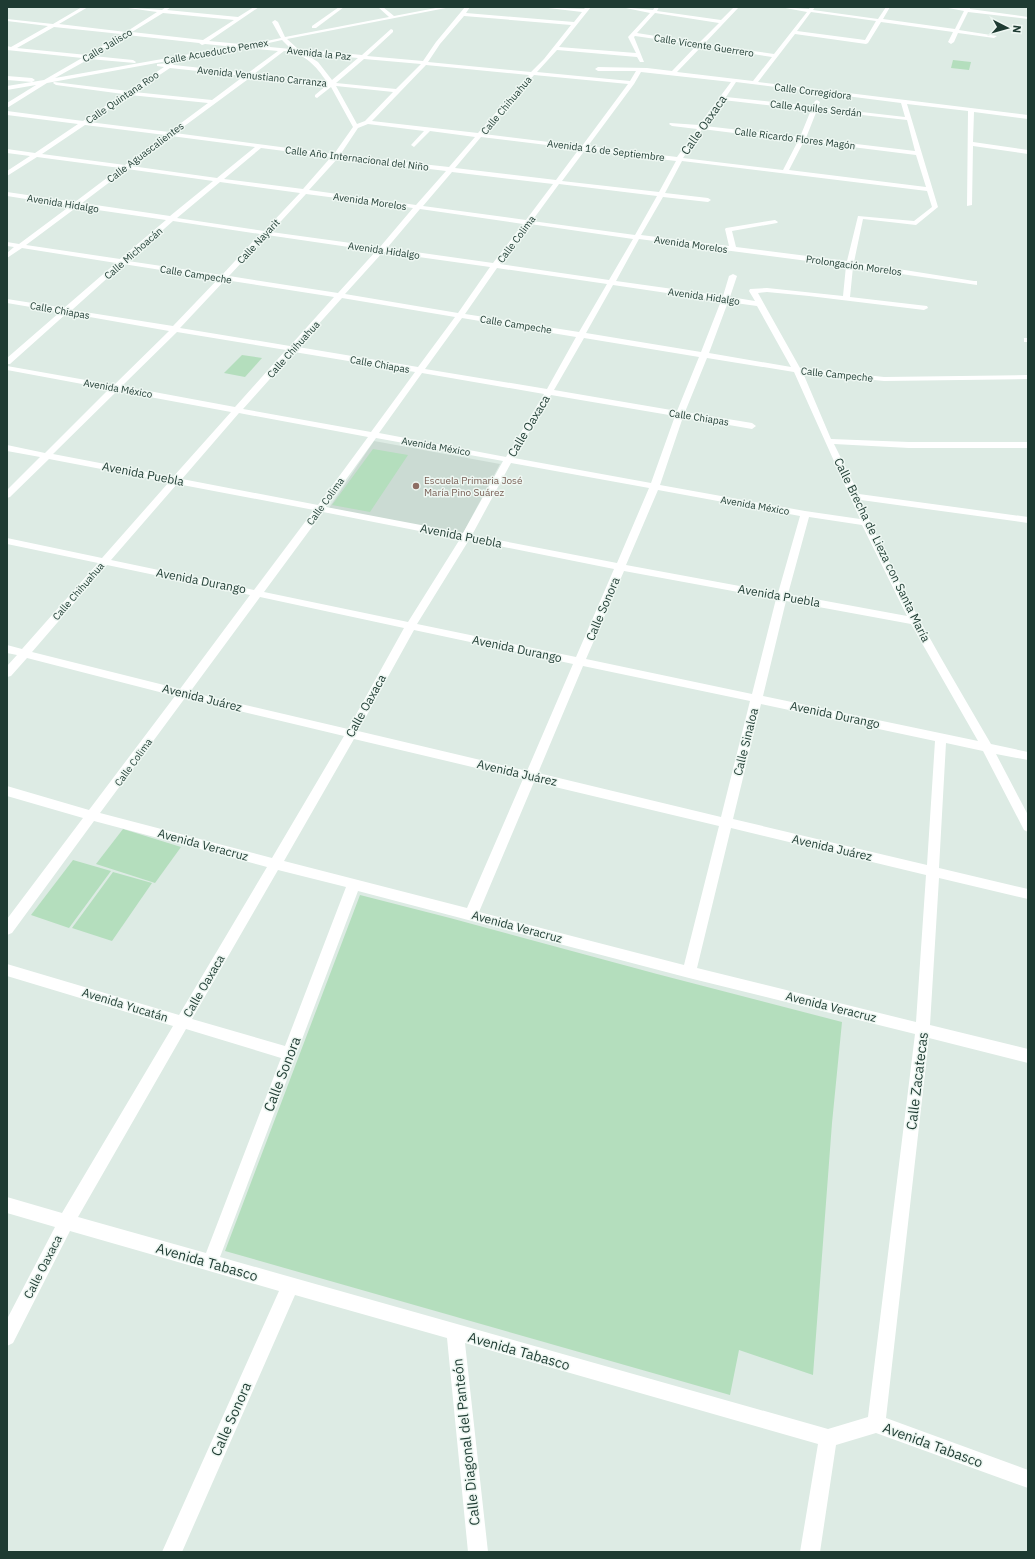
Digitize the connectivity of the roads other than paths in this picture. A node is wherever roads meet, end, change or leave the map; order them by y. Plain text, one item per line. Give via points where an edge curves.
1 (86, 7) edge
2 (123, 7) edge
3 (169, 7) edge
4 (257, 7) edge
5 (342, 7) edge
6 (375, 7) edge
7 (381, 7) edge
8 (449, 7) edge
9 (468, 7) edge
10 (542, 7) edge
11 (623, 7) edge
12 (658, 7) edge
13 (745, 7) edge
14 (782, 7) edge
15 (888, 7) edge
16 (945, 7) edge
17 (737, 8) edge
18 (968, 8) edge
19 (424, 9) edge
20 (587, 9) edge
21 (812, 9) edge
22 (162, 11) junction
23 (654, 12) junction
24 (463, 14) junction
25 (393, 18) junction
26 (1028, 18) edge
27 (239, 19) junction
28 (7, 20) edge
29 (879, 20) junction
30 (275, 22) dead end
31 (723, 22) junction
32 (576, 24) junction
33 (54, 25) junction
34 (328, 31) junction
35 (390, 31) dead end
36 (956, 31) junction
37 (793, 32) junction
38 (127, 33) junction
39 (633, 34) junction
40 (994, 36) dead end
41 (284, 39) junction
42 (205, 42) junction
43 (951, 42) dead end
44 (702, 44) junction
45 (247, 46) junction
46 (714, 47) junction
47 (556, 48) junction
48 (9, 49) edge
49 (284, 49) junction
50 (696, 49) junction
51 (297, 51) junction
52 (638, 55) junction
53 (775, 56) junction
54 (88, 57) junction
55 (179, 57) junction
56 (364, 57) junction
57 (425, 63) junction
58 (146, 64) junction
59 (169, 66) junction
60 (598, 69) dead end
61 (643, 70) junction
62 (533, 73) junction
63 (673, 73) junction
64 (248, 75) junction
65 (7, 78) edge
66 (734, 81) junction
67 (44, 82) junction
68 (632, 83) junction
69 (332, 84) junction
70 (754, 84) junction
71 (7, 88) edge
72 (398, 91) junction
73 (821, 92) junction
74 (128, 93) junction
75 (317, 96) dead end
76 (723, 98) junction
77 (212, 102) junction
78 (904, 102) junction
79 (7, 106) edge
80 (814, 108) junction
81 (971, 110) junction
82 (7, 113) edge
83 (1028, 117) edge
84 (909, 119) junction
85 (84, 122) junction
86 (367, 122) junction
87 (672, 124) dead end
88 (356, 127) junction
89 (702, 127) junction
90 (429, 129) junction
91 (171, 134) junction
92 (481, 135) junction
93 (802, 139) junction
94 (971, 144) junction
95 (262, 145) junction
96 (414, 145) dead end
97 (584, 147) junction
98 (7, 151) edge
99 (1028, 152) edge
100 (919, 153) junction
101 (34, 155) junction
102 (336, 156) junction
103 (680, 159) junction
104 (125, 167) junction
105 (450, 169) junction
106 (786, 172) junction
107 (7, 174) edge
108 (221, 180) junction
109 (557, 183) junction
110 (929, 189) junction
111 (304, 192) junction
112 (7, 194) edge
113 (661, 195) junction
114 (708, 200) dead end
115 (75, 205) junction
116 (969, 205) dead end
117 (418, 207) junction
118 (171, 220) junction
119 (528, 222) junction
120 (775, 222) dead end
121 (266, 233) junction
122 (637, 237) junction
123 (7, 244) edge
124 (20, 246) junction
125 (382, 249) junction
126 (733, 250) junction
127 (7, 256) edge
128 (122, 263) junction
129 (850, 264) junction
130 (495, 266) junction
131 (733, 276) dead end
132 (223, 278) junction
133 (610, 283) junction
134 (974, 283) dead end
135 (341, 296) junction
136 (726, 299) junction
137 (846, 299) junction
138 (7, 301) edge
139 (761, 304) junction
140 (924, 308) dead end
141 (65, 311) junction
142 (460, 315) junction
143 (174, 330) junction
144 (581, 335) junction
145 (293, 349) junction
146 (706, 355) junction
147 (7, 362) edge
148 (7, 368) edge
149 (797, 370) junction
150 (420, 371) junction
151 (1028, 377) edge
152 (116, 388) junction
153 (549, 392) junction
154 (238, 410) junction
155 (680, 414) junction
156 (752, 426) dead end
157 (372, 435) junction
158 (828, 441) junction
159 (1028, 445) edge
160 (7, 448) edge
161 (48, 456) junction
162 (508, 460) junction
163 (175, 481) junction
164 (655, 486) junction
165 (7, 495) edge
166 (855, 496) junction
167 (320, 509) junction
168 (805, 514) junction
169 (1028, 520) edge
170 (866, 523) junction
171 (466, 537) junction
172 (7, 541) edge
173 (105, 561) junction
174 (621, 567) junction
175 (257, 592) junction
176 (782, 596) junction
177 (915, 621) junction
178 (410, 627) junction
179 (7, 649) edge
180 (24, 653) junction
181 (580, 662) junction
182 (7, 672) edge
183 (183, 694) junction
184 (756, 698) junction
185 (351, 734) junction
186 (941, 737) junction
187 (987, 747) junction
188 (1028, 756) edge
189 (530, 777) junction
190 (7, 791) edge
191 (93, 816) junction
192 (726, 823) junction
193 (1028, 827) edge
194 (275, 864) junction
195 (933, 872) junction
196 (354, 884) junction
197 (1028, 894) edge
198 (471, 915) junction
199 (7, 929) edge
200 (7, 970) edge
201 (689, 972) junction
202 (183, 1022) junction
203 (923, 1029) junction
204 (290, 1054) junction
205 (1028, 1056) edge
206 (7, 1205) edge
207 (66, 1222) junction
208 (210, 1263) junction
209 (290, 1286) junction
210 (455, 1333) junction
211 (7, 1336) edge
212 (876, 1424) junction
213 (828, 1438) junction
214 (1028, 1479) edge
215 (172, 1552) edge
216 (478, 1552) edge
217 (810, 1552) edge

1 - 33 street
2 - 22 street
3 - 22 street, Calle Jalisco
4 - 27 street, Calle Quintana Roo
5 - 34 street via 314,27
6 - 7 street
7 - 25 street
8 - 19 street, Calle Acueducto Pemex
9 - 24 street
10 - 20 street
11 - 23 street
12 - 23 street
13 - 17 street
14 - 21 street
15 - 29 street
16 - 18 street
17 - 31 street
18 - 26 street
18 - 36 street
19 - 25 street, Calle Acueducto Pemex
20 - 32 street, Calle Chihuahua
21 - 29 street
21 - 37 street
22 - 27 street
22 - 38 street, Calle Jalisco
23 - 31 street
23 - 39 street
24 - 32 street
24 - 57 street
25 - 34 street, Calle Acueducto Pemex
27 - 42 street, Calle Quintana Roo
28 - 33 street, Avenida la Paz
29 - 36 street
29 - 37 street via 866,42
30 - 41 street
31 - 44 street
32 - 47 street, Calle Chihuahua
33 - 38 street, Avenida la Paz
33 - 48 street
34 - 41 street, Calle Acueducto Pemex
35 - 56 street
36 - 40 street
36 - 43 street
37 - 53 street
38 - 42 street, Avenida la Paz
38 - 54 street, Calle Jalisco
39 - 44 street, Calle Vicente Guerrero
39 - 52 street via 631,37
41 - 45 street, Calle Acueducto Pemex
41 - 51 street
42 - 45 street, Avenida la Paz
42 - 55 street, Calle Quintana Roo
44 - 46 street, Calle Vicente Guerrero
44 - 50 street
45 - 49 street, Avenida la Paz
45 - 55 street, Calle Acueducto Pemex
46 - 50 street
46 - 53 street, Calle Vicente Guerrero
47 - 52 street
47 - 62 street, Calle Chihuahua via 543,66
48 - 54 street, Avenida Venustiano Carranza
49 - 51 street, Avenida la Paz
49 - 64 street, Calle Aguascalientes
50 - 63 street
51 - 56 street, Avenida la Paz
51 - 69 street via 316,64
52 - 61 street
53 - 70 street
54 - 58 street, Avenida Venustiano Carranza
54 - 67 street, Calle Jalisco
55 - 58 street, Calle Acueducto Pemex
55 - 59 street, Calle Quintana Roo
56 - 57 street, Avenida la Paz
56 - 69 street
57 - 62 street, Avenida la Paz
57 - 72 street
58 - 59 street, Avenida Venustiano Carranza
58 - 67 street, Calle Acueducto Pemex
59 - 64 street, Avenida Venustiano Carranza
59 - 74 street, Calle Quintana Roo
60 - 61 street, Calle Corregidora
61 - 63 street, Calle Corregidora
61 - 68 street, Calle Colima
62 - 68 street, Avenida la Paz
62 - 92 street, Calle Chihuahua
63 - 66 street, Calle Corregidora
64 - 69 street, Avenida Venustiano Carranza
64 - 77 street, Calle Aguascalientes
65 - 67 street
66 - 70 street, Calle Corregidora
66 - 76 street, Calle Oaxaca
67 - 71 street, Calle Acueducto Pemex
67 - 74 street
67 - 79 street, Calle Jalisco
68 - 97 street, Calle Colima
69 - 72 street, Avenida Venustiano Carranza
69 - 75 street
69 - 88 street
70 - 73 street, Calle Corregidora
72 - 86 street
73 - 78 street, Calle Corregidora
73 - 80 street
74 - 77 street
74 - 85 street, Calle Quintana Roo
76 - 80 street, Calle Aquiles Serdán
76 - 89 street, Calle Oaxaca
77 - 91 street, Calle Aguascalientes
78 - 81 street, Calle Corregidora
78 - 84 street
80 - 84 street, Calle Aquiles Serdán
80 - 93 street
81 - 83 street, Calle Corregidora
81 - 94 street
82 - 85 street, Calle Año Internacional del Niño
84 - 100 street
85 - 91 street, Calle Año Internacional del Niño
85 - 101 street, Calle Quintana Roo
86 - 88 street
86 - 90 street, Avenida 16 de Septiembre
87 - 89 street, Calle Ricardo Flores Magón
88 - 102 street, Calle Nayarit
89 - 93 street, Calle Ricardo Flores Magón
89 - 103 street, Calle Oaxaca
90 - 92 street, Avenida 16 de Septiembre
90 - 96 street
91 - 95 street, Calle Año Internacional del Niño
91 - 104 street, Calle Aguascalientes
92 - 97 street, Avenida 16 de Septiembre
92 - 105 street, Calle Chihuahua
93 - 100 street, Calle Ricardo Flores Magón
93 - 106 street
94 - 99 street
94 - 116 street
95 - 102 street, Calle Año Internacional del Niño
95 - 108 street, Calle Michoacán
97 - 103 street, Avenida 16 de Septiembre
97 - 109 street, Calle Colima
98 - 101 street, Avenida Morelos
100 - 110 street
101 - 104 street, Avenida Morelos
101 - 107 street, Calle Quintana Roo
102 - 105 street, Calle Año Internacional del Niño
102 - 111 street, Calle Nayarit
103 - 106 street, Avenida 16 de Septiembre
103 - 113 street, Calle Oaxaca
104 - 108 street, Avenida Morelos
104 - 115 street, Calle Aguascalientes
105 - 109 street, Calle Año Internacional del Niño
105 - 117 street, Calle Chihuahua
106 - 110 street, Avenida 16 de Septiembre
108 - 111 street, Avenida Morelos
108 - 118 street, Calle Michoacán
109 - 113 street, Calle Año Internacional del Niño
109 - 119 street, Calle Colima
110 - 129 street via 935,207 916,223 860,217
111 - 117 street, Avenida Morelos
111 - 121 street, Calle Nayarit
112 - 115 street, Avenida Hidalgo
113 - 114 street, Calle Año Internacional del Niño
113 - 122 street, Calle Oaxaca
115 - 118 street, Avenida Hidalgo
115 - 124 street, Calle Aguascalientes
117 - 119 street, Avenida Morelos
117 - 125 street, Calle Chihuahua
118 - 121 street, Avenida Hidalgo
118 - 128 street, Calle Michoacán
119 - 122 street, Avenida Morelos
119 - 130 street, Calle Colima
120 - 126 street via 728,229
121 - 125 street, Avenida Hidalgo
121 - 132 street, Calle Nayarit
122 - 126 street, Avenida Morelos
122 - 133 street, Calle Oaxaca
123 - 124 street, Calle Campeche
124 - 127 street, Calle Aguascalientes
124 - 128 street, Calle Campeche
125 - 130 street, Avenida Hidalgo
125 - 135 street, Calle Chihuahua
126 - 129 street, Prolongación Morelos
128 - 132 street, Calle Campeche
128 - 141 street, Calle Michoacán
129 - 134 street, Prolongación Morelos
129 - 137 street
130 - 133 street, Avenida Hidalgo
130 - 142 street, Calle Colima
131 - 136 street, Calle Sonora
132 - 135 street, Calle Campeche
132 - 143 street, Calle Nayarit
133 - 136 street, Avenida Hidalgo
133 - 144 street, Calle Oaxaca
135 - 142 street, Calle Campeche
135 - 145 street, Calle Chihuahua
136 - 139 street, Avenida Hidalgo
136 - 146 street, Calle Sonora
137 - 139 street, Calle Brecha de Lieza con Santa María via 767,290 753,291
137 - 140 street
138 - 141 street, Calle Chiapas
139 - 149 street, Calle Brecha de Lieza con Santa María
141 - 143 street, Calle Chiapas
141 - 147 street, Calle Michoacán
142 - 144 street, Calle Campeche
142 - 150 street, Calle Colima
143 - 145 street, Calle Chiapas
143 - 152 street, Calle Nayarit
144 - 146 street, Calle Campeche
144 - 153 street, Calle Oaxaca
145 - 150 street, Calle Chiapas
145 - 154 street, Calle Chihuahua
146 - 149 street, Calle Campeche
146 - 155 street, Calle Sonora
148 - 152 street, Avenida México
149 - 151 street, Calle Campeche via 884,379
149 - 158 street, Calle Brecha de Lieza con Santa María
150 - 153 street, Calle Chiapas
150 - 157 street, Calle Colima
152 - 154 street, Avenida México
152 - 161 street, Calle Nayarit
153 - 155 street, Calle Chiapas
153 - 162 street, Calle Oaxaca
154 - 157 street, Avenida México
154 - 163 street, Calle Chihuahua
155 - 156 street, Calle Chiapas
155 - 164 street, Calle Sonora
157 - 162 street, Avenida México
157 - 167 street, Calle Colima
158 - 159 street via 908,445
158 - 166 street, Calle Brecha de Lieza con Santa María
160 - 161 street, Avenida Puebla
161 - 163 street, Avenida Puebla
161 - 165 street, Calle Nayarit
162 - 164 street, Avenida México
162 - 171 street, Calle Oaxaca
163 - 167 street, Avenida Puebla
163 - 173 street, Calle Chihuahua
164 - 168 street, Avenida México
164 - 174 street, Calle Sonora
166 - 169 street
166 - 170 street, Calle Brecha de Lieza con Santa María
167 - 171 street, Avenida Puebla
167 - 175 street, Calle Colima
168 - 170 street, Avenida México
168 - 176 street, Calle Sinaloa
170 - 177 street, Calle Brecha de Lieza con Santa María
171 - 174 street, Avenida Puebla
171 - 178 street, Calle Oaxaca
172 - 173 street, Avenida Durango
173 - 175 street, Avenida Durango
173 - 180 street, Calle Chihuahua
174 - 176 street, Avenida Puebla
174 - 181 street, Calle Sonora
175 - 178 street, Avenida Durango
175 - 183 street, Calle Colima
176 - 177 street, Avenida Puebla
176 - 184 street, Calle Sinaloa
177 - 187 street, Calle Brecha de Lieza con Santa María
178 - 181 street, Avenida Durango
178 - 185 street, Calle Oaxaca
179 - 180 street, Avenida Juárez
180 - 182 street, Calle Chihuahua
180 - 183 street, Avenida Juárez
181 - 184 street, Avenida Durango
181 - 189 street, Calle Sonora
183 - 185 street, Avenida Juárez
183 - 191 street, Calle Colima
184 - 186 street, Avenida Durango
184 - 192 street, Calle Sinaloa
185 - 189 street, Avenida Juárez
185 - 194 street, Calle Oaxaca
186 - 187 street, Avenida Durango
186 - 195 street, Calle Zacatecas
187 - 188 street, Avenida Durango
187 - 193 street, Calle Brecha de Lieza con Santa María
189 - 192 street, Avenida Juárez
189 - 198 street, Calle Sonora
190 - 191 street, Avenida Veracruz
191 - 194 street, Avenida Veracruz
191 - 199 street, Calle Colima
192 - 195 street, Avenida Juárez
192 - 201 street, Calle Sinaloa
194 - 196 street, Avenida Veracruz
194 - 202 street, Calle Oaxaca
195 - 197 street, Avenida Juárez
195 - 203 street, Calle Zacatecas
196 - 198 street, Avenida Veracruz
196 - 204 street, Calle Sonora
198 - 201 street, Avenida Veracruz
200 - 202 street, Avenida Yucatán
201 - 203 street, Avenida Veracruz
202 - 204 street, Avenida Yucatán
202 - 207 street, Calle Oaxaca
203 - 205 street, Avenida Veracruz
203 - 212 street, Calle Zacatecas
204 - 208 street, Calle Sonora
206 - 207 street, Avenida Tabasco
207 - 208 street, Avenida Tabasco
207 - 211 street, Calle Oaxaca
208 - 209 street, Avenida Tabasco
209 - 210 street, Avenida Tabasco
209 - 215 street, Calle Sonora
210 - 213 street, Avenida Tabasco
210 - 216 street, Calle Diagonal del Panteón
212 - 213 street, Avenida Tabasco
212 - 214 street, Avenida Tabasco
213 - 217 street

